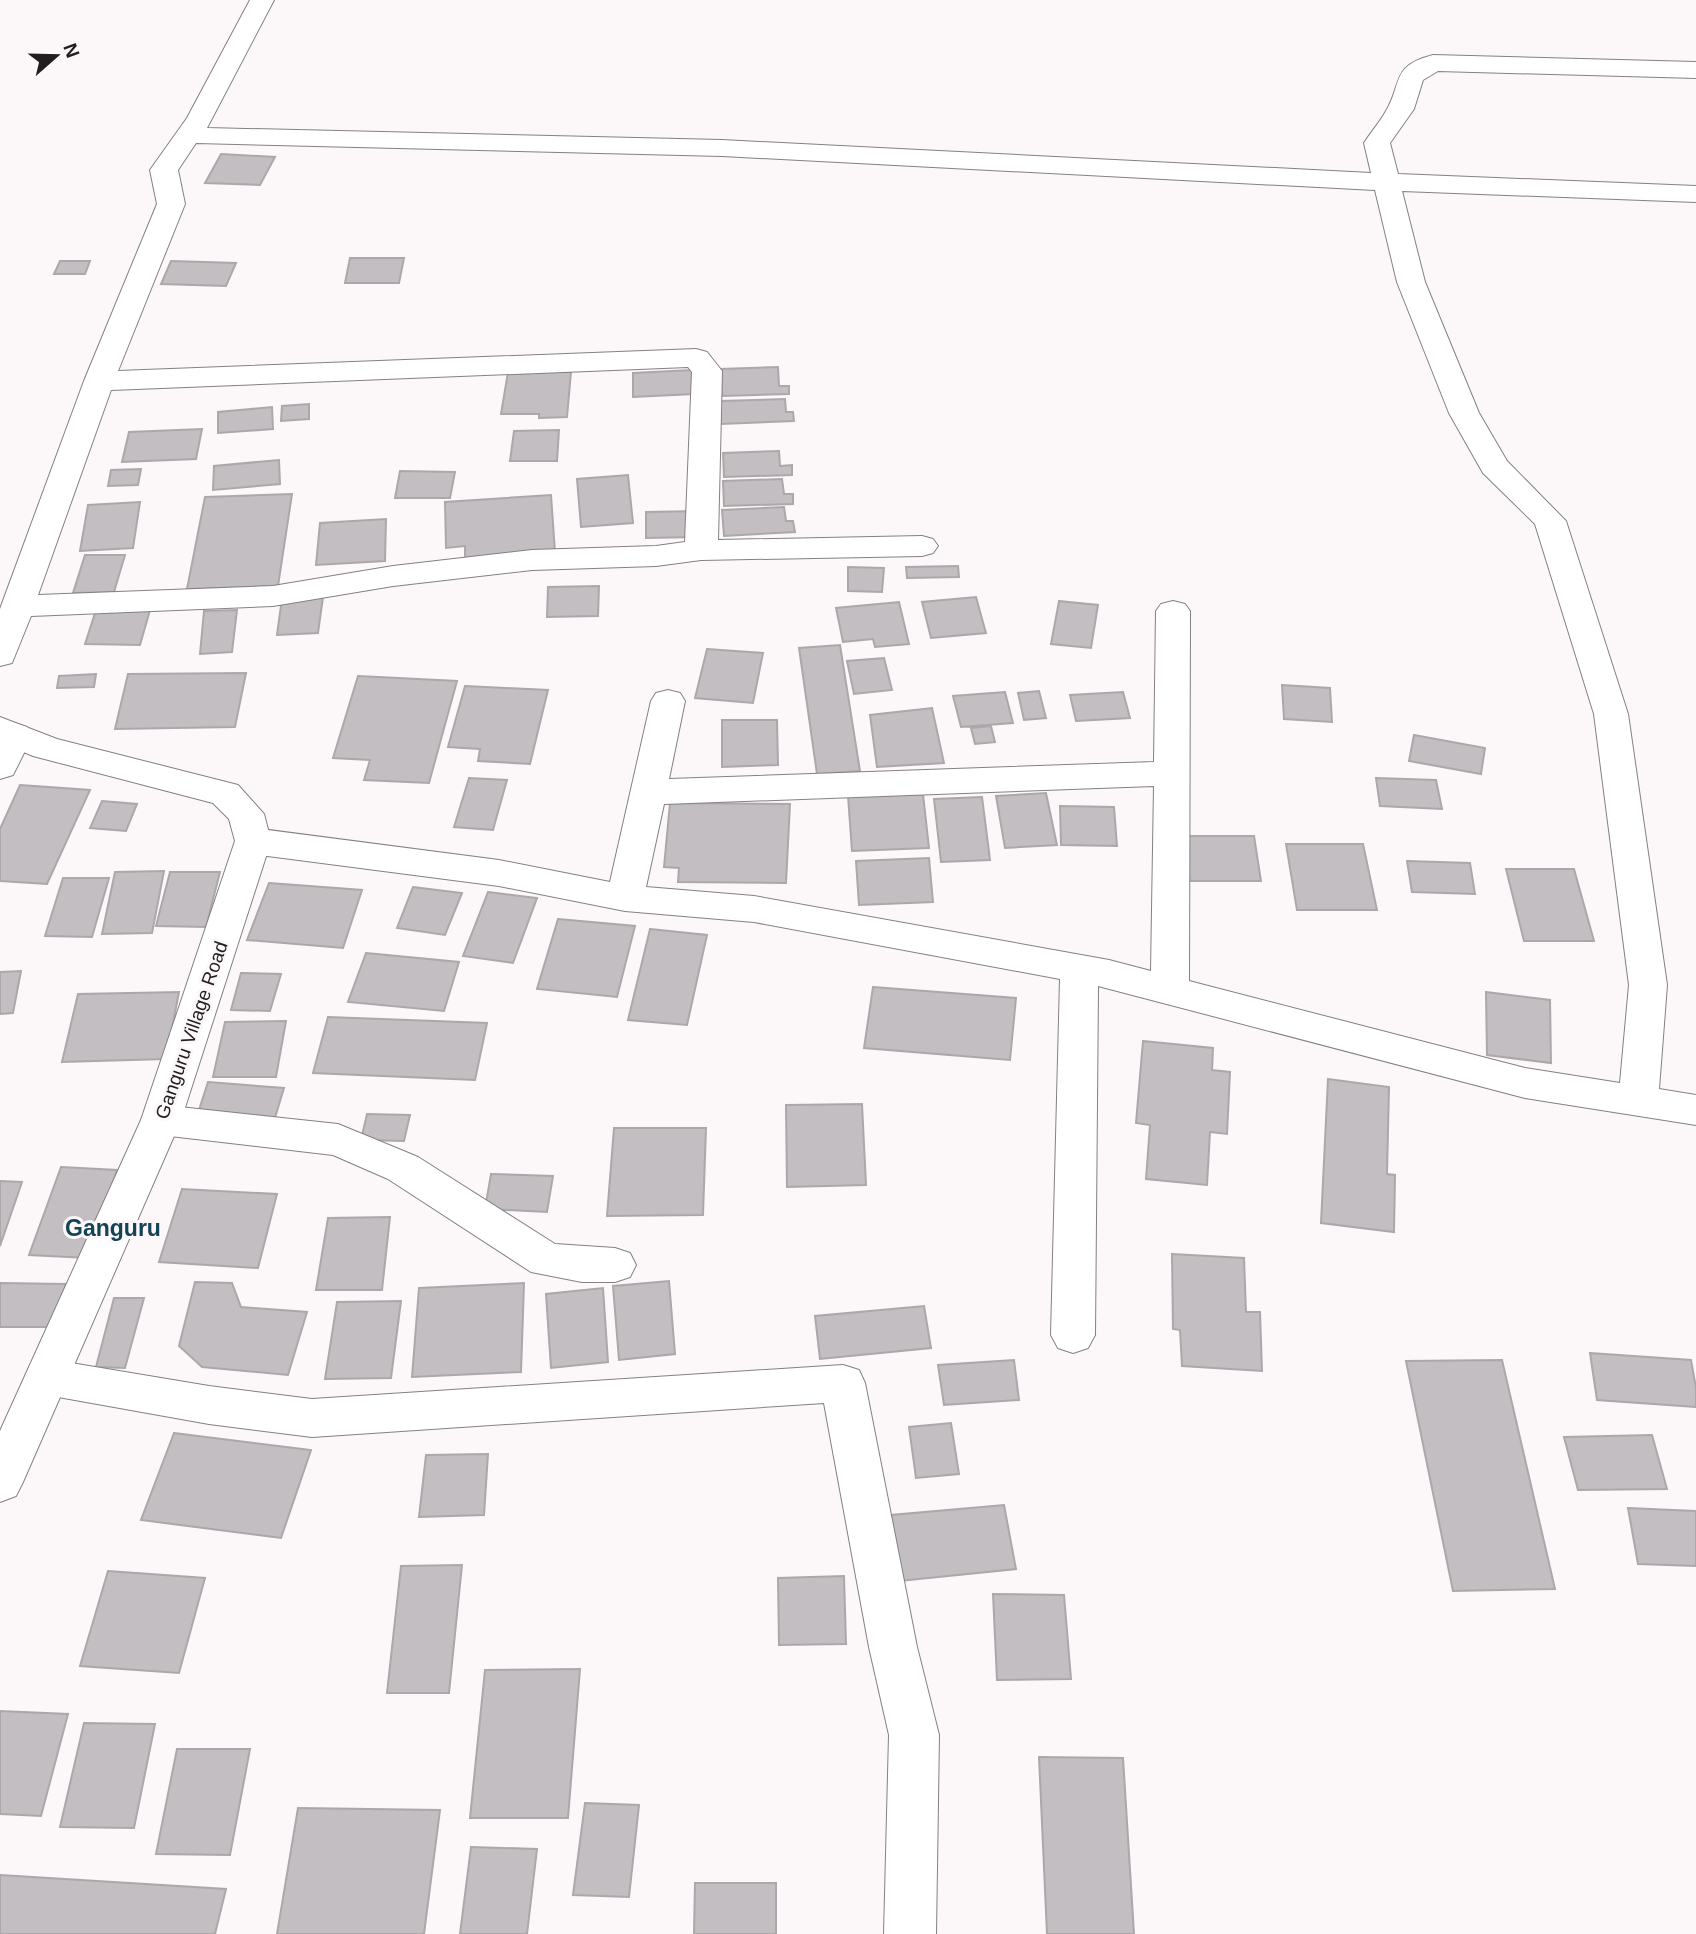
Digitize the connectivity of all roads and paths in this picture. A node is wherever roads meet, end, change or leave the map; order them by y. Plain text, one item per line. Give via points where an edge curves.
1 (262, 0) edge
2 (1696, 70) edge
3 (187, 135) junction
4 (1386, 181) junction
5 (1696, 194) edge
6 (99, 381) junction
7 (922, 546) dead end
8 (701, 550) junction
9 (18, 606) junction
10 (1173, 611) dead end
11 (0, 655) edge
12 (668, 701) dead end
13 (5, 744) edge
14 (1172, 773) junction
15 (648, 792) junction
16 (253, 841) junction
17 (625, 898) junction
18 (1079, 969) junction
19 (1170, 991) junction
20 (1638, 1102) junction
21 (1696, 1111) edge
22 (161, 1120) junction
23 (615, 1265) dead end
24 (1073, 1335) dead end
25 (47, 1377) junction
26 (0, 1482) edge
27 (910, 1934) edge

1 - 3 street via 200,119
2 - 4 street via 1433,63 1411,76 1401,109 1377,143
3 - 4 street via 736,149
3 - 6 street via 164,170 171,204
4 - 5 street
4 - 20 street via 1411,282 1464,413 1494,466 1550,521 1611,714 1648,985
6 - 8 street via 695,358 707,371
6 - 9 street
7 - 8 street
8 - 9 street via 532,560 273,596
9 - 11 street
10 - 14 street
12 - 15 street
13 - 16 street via 46,748 225,794 246,814
14 - 15 street
14 - 19 street
15 - 17 street
16 - 17 street via 499,873
16 - 22 street, Ganguru Village Road
17 - 18 street via 754,909
18 - 19 street
18 - 24 street
19 - 20 street via 1525,1083
20 - 21 street
22 - 23 street via 338,1140 403,1168 545,1260
22 - 25 street, Ganguru Village Road
25 - 26 street, Ganguru Village Road
25 - 27 street via 312,1418 843,1383 892,1647 914,1734

